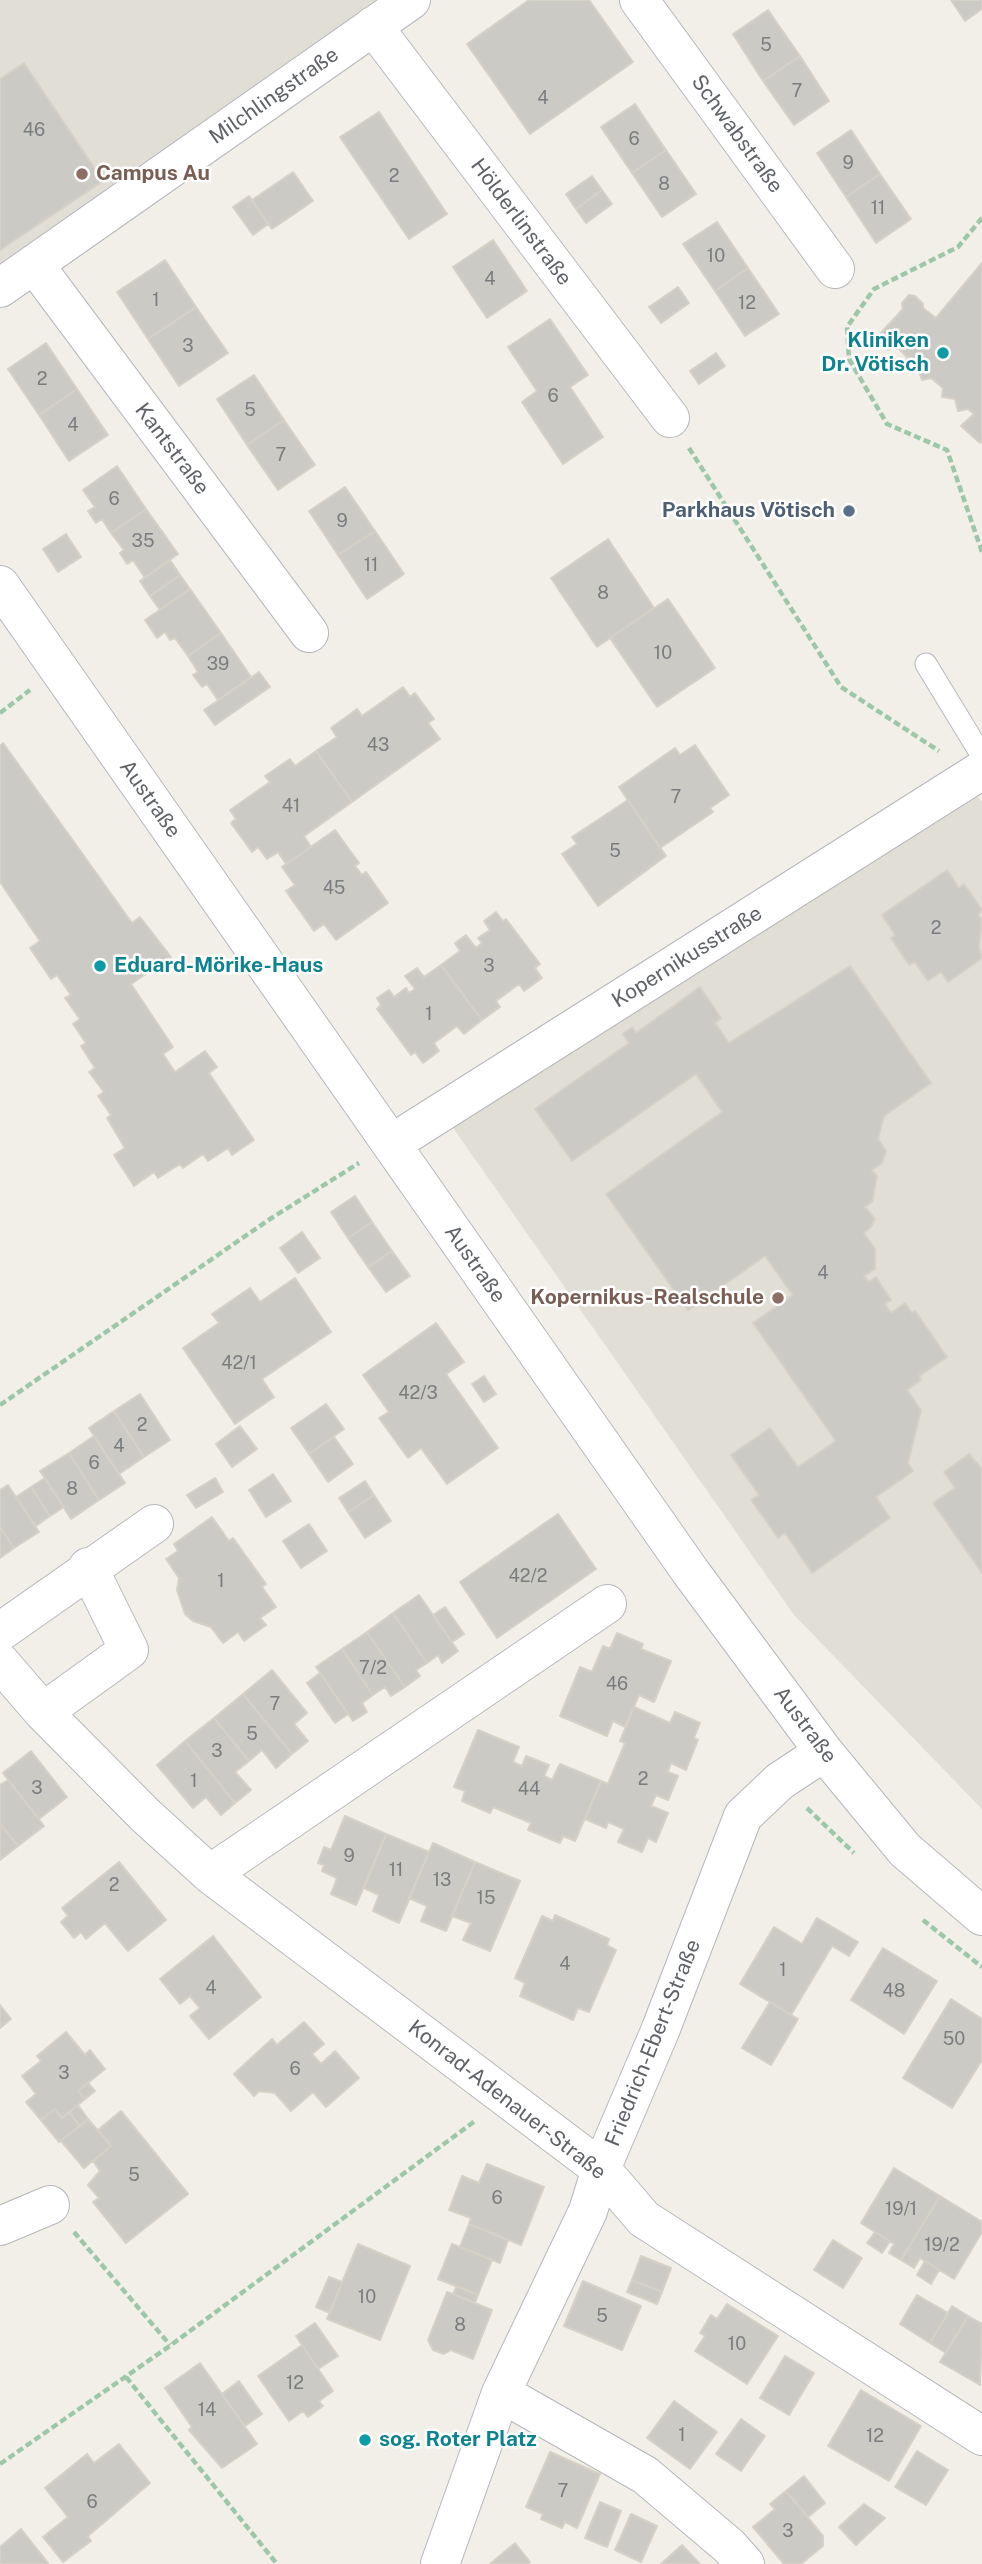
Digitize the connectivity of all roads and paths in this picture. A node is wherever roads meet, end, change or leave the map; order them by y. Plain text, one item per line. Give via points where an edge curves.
1 (411, 0) edge
2 (639, 0) edge
3 (373, 26) junction
4 (982, 218) edge
5 (34, 264) junction
6 (835, 269) dead end
7 (0, 288) edge
8 (670, 418) joint
9 (982, 552) edge
10 (0, 585) edge
11 (309, 633) dead end
12 (926, 664) dead end
13 (980, 767) edge
14 (391, 1144) junction
15 (347, 1169) dead end
16 (0, 1405) edge
17 (154, 1524) dead end
18 (88, 1567) junction
19 (607, 1604) dead end
20 (0, 1632) edge
21 (0, 1662) edge
22 (43, 1712) junction
23 (824, 1752) junction
24 (210, 1874) junction
25 (982, 1916) edge
26 (507, 2098) junction
27 (601, 2169) junction
28 (50, 2205) joint
29 (0, 2226) edge
30 (170, 2345) junction
31 (126, 2376) junction
32 (501, 2393) junction
33 (982, 2436) edge
34 (0, 2464) edge
35 (439, 2562) edge
36 (277, 2564) edge
37 (745, 2564) edge

1 - 3 street, Milchlingstraße
2 - 6 street, Schwabstraße
3 - 5 street, Milchlingstraße
3 - 8 street, Hölderlinstraße
4 - 9 path via 958,247 874,289 847,327 849,359 887,424 947,450
5 - 7 street, Milchlingstraße
5 - 11 street, Kantstraße
8 - 13 path via 841,687
10 - 14 street, Austraße
12 - 13 lane
13 - 14 street, Kopernikusstraße
14 - 23 street, Austraße via 690,1571
15 - 16 path
17 - 18 street
18 - 20 street
18 - 22 street via 130,1650
19 - 24 street
21 - 22 street, Konrad-Adenauer-Straße
22 - 24 street, Konrad-Adenauer-Straße
23 - 25 street, Austraße via 905,1850
23 - 27 street, Friedrich-Ebert-Straße via 780,1781 743,1816
24 - 26 street, Konrad-Adenauer-Straße
26 - 27 street, Konrad-Adenauer-Straße
26 - 30 path
27 - 32 street, Friedrich-Ebert-Straße via 588,2211
27 - 33 street, Konrad-Adenauer-Straße via 644,2219
28 - 29 street
28 - 30 path
30 - 31 path
31 - 34 path
31 - 36 path
32 - 35 street, Friedrich-Ebert-Straße
32 - 37 street via 646,2475

